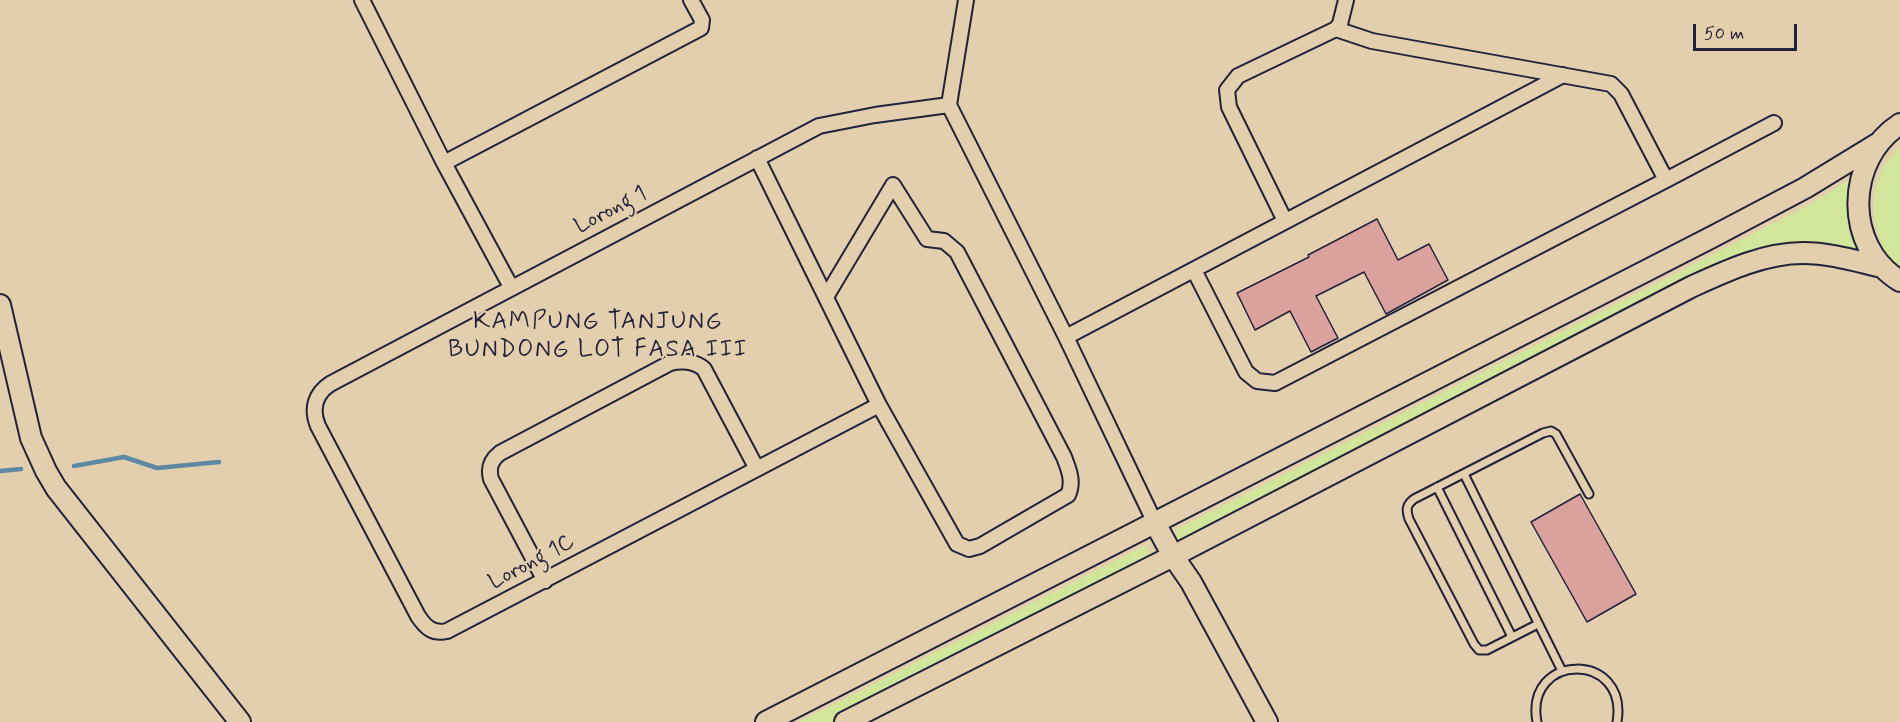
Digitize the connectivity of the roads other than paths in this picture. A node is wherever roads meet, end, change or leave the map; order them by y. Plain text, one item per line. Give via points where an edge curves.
1 (362, 0) edge
2 (691, 0) edge
3 (966, 0) edge
4 (1346, 0) edge
5 (1336, 29) junction
6 (1563, 75) junction
7 (949, 105) junction
8 (1774, 123) dead end
9 (1900, 124) edge
10 (1877, 144) junction
11 (757, 158) junction
12 (444, 163) junction
13 (1666, 180) junction
14 (1285, 221) junction
15 (1882, 267) junction
16 (1194, 270) junction
17 (1900, 281) edge
18 (511, 287) junction
19 (826, 297) junction
20 (0, 306) edge
21 (1066, 337) junction
22 (314, 404) joint
23 (879, 405) junction
24 (757, 469) junction
25 (1464, 474) junction
26 (1437, 487) junction
27 (1589, 494) dead end
28 (1155, 523) junction
29 (1173, 556) junction
30 (544, 581) junction
31 (1538, 624) junction
32 (1512, 637) junction
33 (1562, 671) junction
34 (240, 722) edge
35 (766, 722) edge
36 (845, 722) edge
37 (1267, 722) edge
38 (1537, 722) edge
39 (1617, 722) edge

1 - 12 street
2 - 12 street via 702,20 701,28
3 - 7 street
4 - 5 street
5 - 6 street via 1372,41
5 - 14 street via 1238,76 1227,90 1229,107
6 - 13 street via 1611,84 1618,89
6 - 14 street
7 - 11 street, Lorong 1 via 819,126
7 - 21 street
8 - 13 street
9 - 10 main road
10 - 15 main road via 1861,177 1858,214 1862,232
10 - 28 main road via 1752,216
11 - 18 street, Lorong 1
11 - 19 street
12 - 18 street
13 - 16 street via 1275,383 1257,381 1246,372
14 - 16 street
15 - 17 main road
15 - 29 main road via 1802,253 1766,257 1728,270
16 - 21 street
18 - 22 street, Lorong 1 via 330,384
19 - 23 street
19 - 23 street via 893,185 927,240 944,241 957,252 1064,457 1071,489 1068,495 980,546 963,548 952,539
20 - 34 main road via 31,438 46,471
21 - 28 street
22 - 30 street, Lorong 1C via 318,426 429,630 447,631
23 - 24 street, Lorong 1C
24 - 30 street, Lorong 1C
24 - 30 street via 704,369 695,363 670,363 500,453 492,461 491,480
25 - 26 lane
25 - 27 lane via 1551,431
25 - 31 lane
26 - 32 lane
26 - 32 lane via 1408,503 1409,519 1479,650
28 - 29 main road
28 - 35 main road
29 - 36 main road
29 - 37 main road
31 - 32 lane
31 - 33 lane
33 - 38 lane via 1545,683 1538,694
33 - 39 lane via 1588,669 1607,681 1618,700

